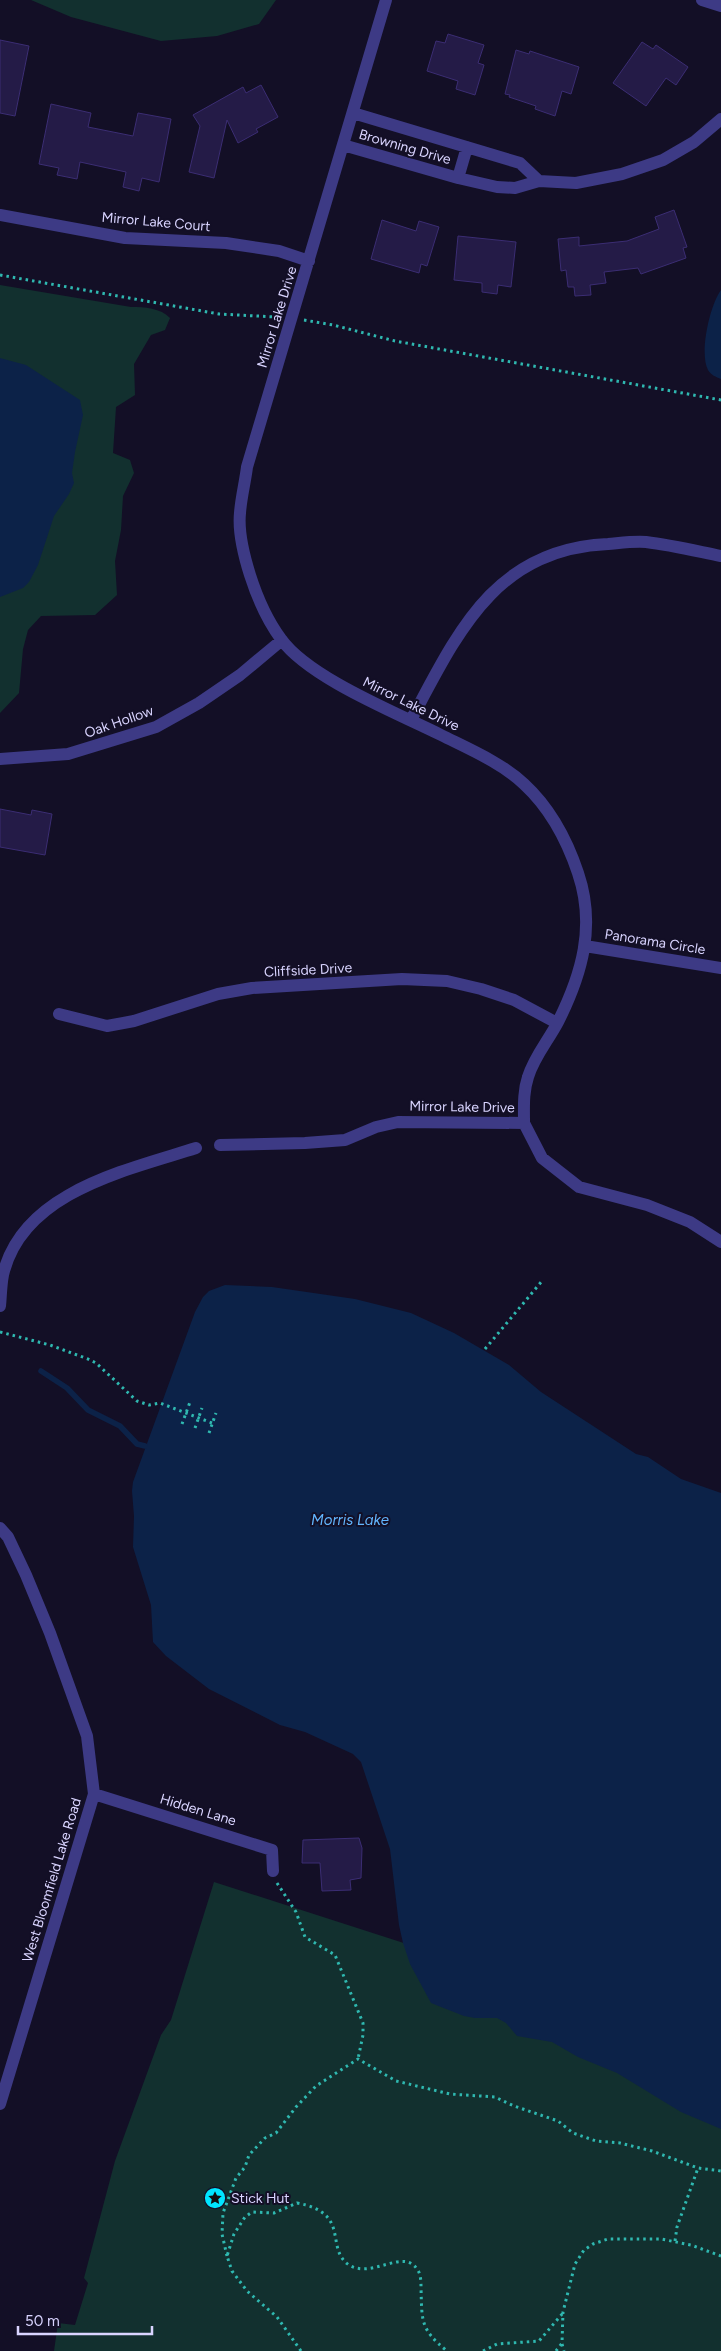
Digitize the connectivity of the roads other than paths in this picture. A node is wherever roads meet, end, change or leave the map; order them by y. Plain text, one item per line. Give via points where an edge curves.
1 (386, 0) edge
2 (702, 0) edge
3 (721, 6) edge
4 (353, 113) junction
5 (721, 119) edge
6 (343, 145) junction
7 (467, 147) junction
8 (458, 178) junction
9 (539, 180) junction
10 (0, 215) edge
11 (309, 261) junction
12 (721, 556) edge
13 (282, 640) junction
14 (411, 720) junction
15 (0, 759) edge
16 (585, 946) junction
17 (721, 968) edge
18 (59, 1014) dead end
19 (557, 1023) junction
20 (524, 1123) junction
21 (220, 1145) dead end
22 (196, 1148) dead end
23 (721, 1242) edge
24 (0, 1306) edge
25 (0, 1528) edge
26 (94, 1794) junction
27 (273, 1871) road end
28 (0, 2104) edge

1 - 4 street, Mirror Lake Drive
2 - 3 street
4 - 6 street, Mirror Lake Drive
4 - 7 street, Browning Drive
5 - 9 street, Browning Drive via 671,156 622,174 576,182
6 - 8 street, Browning Drive
6 - 11 street, Mirror Lake Drive
7 - 8 street, Browning Drive
7 - 9 street, Browning Drive via 520,163
8 - 9 street, Browning Drive via 515,188
10 - 11 street, Mirror Lake Court via 125,238 226,243 278,251
11 - 13 street, Mirror Lake Drive via 247,468 240,515 245,558 255,591
12 - 14 street via 644,542 581,545 532,563 498,586 468,619
13 - 14 street, Mirror Lake Drive via 311,667 350,691
13 - 15 street, Oak Hollow via 216,692 156,728 68,754
14 - 16 street, Mirror Lake Drive via 495,763 524,783 547,810 563,837 578,874 587,912
16 - 17 street, Panorama Circle
16 - 19 street, Mirror Lake Drive via 576,980
18 - 19 street, Cliffside Drive via 107,1026 134,1021 218,994 252,988 402,979 447,981 481,988 514,1000
19 - 20 street, Mirror Lake Drive via 542,1045 528,1076
20 - 21 street, Mirror Lake Drive via 398,1122 344,1140
20 - 23 street via 542,1158 579,1187 647,1205 690,1222
22 - 24 street via 78,1188 40,1216 17,1242 3,1275
25 - 26 street, West Bloomfield Lake Road via 8,1537 26,1575 87,1736
26 - 27 street, Hidden Lane via 272,1850
26 - 28 street, West Bloomfield Lake Road

